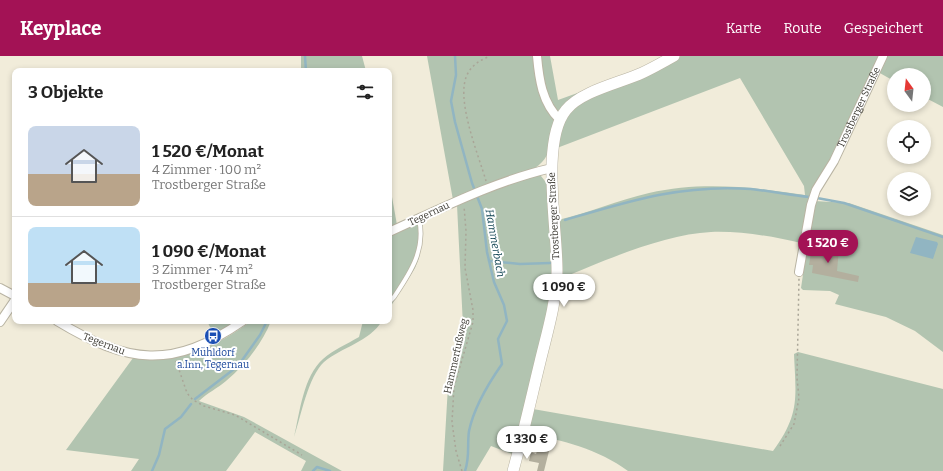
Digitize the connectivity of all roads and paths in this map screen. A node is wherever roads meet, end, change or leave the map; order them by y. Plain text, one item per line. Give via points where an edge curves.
1 (490, 56) edge
2 (537, 56) edge
3 (674, 56) edge
4 (883, 56) edge
5 (560, 120) junction
6 (552, 168) junction
7 (485, 189) junction
8 (466, 197) junction
9 (419, 219) junction
10 (392, 231) edge
11 (799, 272) joint
12 (0, 288) edge
13 (12, 294) edge
14 (392, 300) edge
15 (12, 304) edge
16 (0, 322) edge
17 (62, 324) edge
18 (238, 324) edge
19 (174, 354) junction
20 (780, 446) dead end
21 (302, 455) dead end
22 (461, 470) edge
23 (513, 471) edge

1 - 7 path via 473,66 467,74 464,93
2 - 5 street via 539,76 546,100 552,113
3 - 5 main road, Trostberger Straße via 642,73 582,98 570,105
4 - 11 street, Trostberger Straße via 834,161 816,190
5 - 6 main road, Trostberger Straße
6 - 7 street, Tegernau
6 - 23 main road, Trostberger Straße via 557,260 555,291
7 - 8 street, Tegernau
8 - 9 street, Tegernau
8 - 22 path, Hammerfußweg via 465,268 473,316 454,387 452,406 456,451
9 - 10 street, Tegernau
9 - 14 lane via 421,225 417,259
11 - 20 path via 799,398 794,424
12 - 13 street
15 - 16 street
17 - 19 street, Tegernau via 86,339 117,351 140,355
18 - 19 street, Tegernau via 206,344
19 - 21 path via 187,392 193,400 235,415

